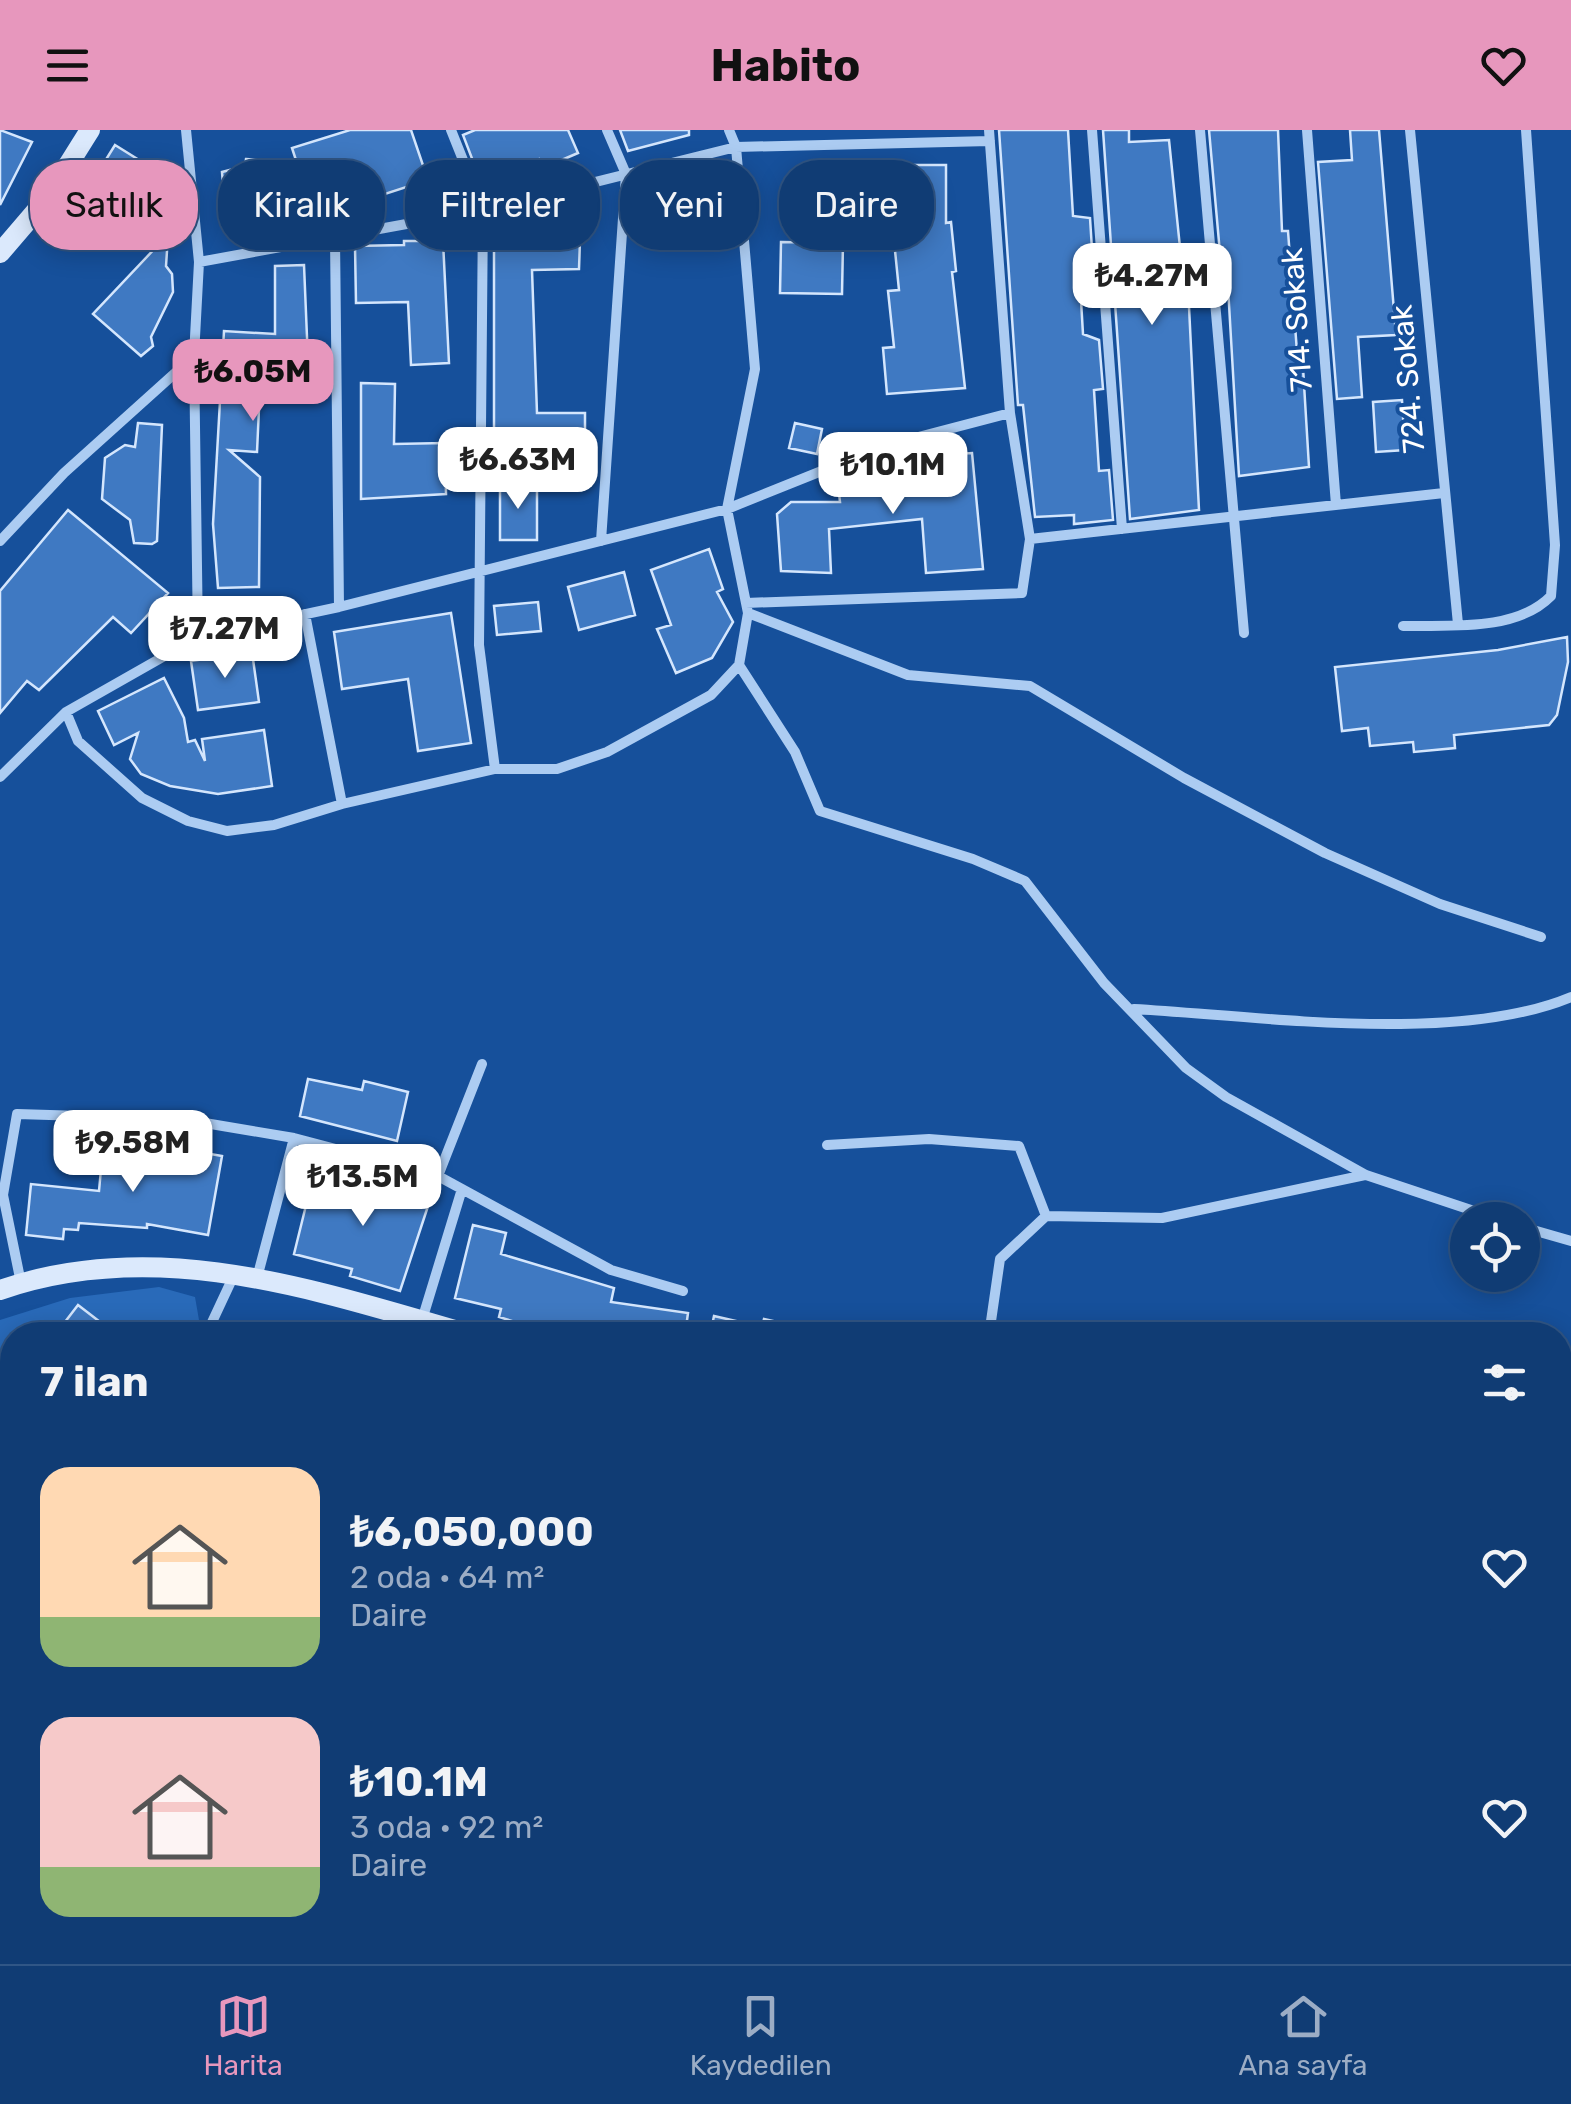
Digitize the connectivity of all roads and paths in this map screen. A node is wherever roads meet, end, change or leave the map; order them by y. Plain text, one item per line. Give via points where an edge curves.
1 (90, 130) edge
2 (186, 130) edge
3 (450, 130) edge
4 (606, 130) edge
5 (729, 130) edge
6 (1092, 130) edge
7 (1200, 130) edge
8 (1307, 130) edge
9 (1410, 130) edge
10 (1526, 130) edge
11 (990, 135) edge
12 (736, 147) junction
13 (462, 160) edge
14 (683, 160) edge
15 (620, 161) edge
16 (267, 250) edge
17 (335, 250) edge
18 (483, 250) edge
19 (621, 250) edge
20 (0, 253) edge
21 (199, 262) junction
22 (194, 356) junction
23 (1010, 413) junction
24 (1444, 494) junction
25 (1336, 505) junction
26 (728, 510) junction
27 (1237, 516) junction
28 (1122, 529) junction
29 (1030, 539) junction
30 (0, 541) edge
31 (601, 541) junction
32 (480, 571) junction
33 (339, 607) junction
34 (747, 608) junction
35 (305, 614) junction
36 (1458, 624) junction
37 (1403, 626) dead end
38 (1244, 633) dead end
39 (198, 636) junction
40 (739, 665) junction
41 (66, 712) junction
42 (495, 769) junction
43 (0, 777) edge
44 (342, 804) junction
45 (1541, 937) dead end
46 (1571, 997) edge
47 (1134, 1009) junction
48 (482, 1064) dead end
49 (294, 1138) junction
50 (827, 1145) dead end
51 (1366, 1174) junction
52 (438, 1176) junction
53 (462, 1190) junction
54 (1, 1196) edge
55 (1450, 1203) edge
56 (1046, 1216) junction
57 (1540, 1233) edge
58 (1571, 1242) edge
59 (236, 1273) junction
60 (257, 1278) junction
61 (21, 1283) junction
62 (0, 1290) edge
63 (683, 1291) dead end
64 (212, 1322) edge
65 (412, 1322) edge
66 (431, 1322) edge
67 (991, 1322) edge

1 - 20 main road via 48,197
2 - 21 street
3 - 13 street
4 - 15 street
5 - 12 street
6 - 28 street
7 - 27 street
8 - 25 street, 714. Sokak
9 - 24 street, 724. Sokak
10 - 36 street via 1555,545 1551,596 1540,608
11 - 12 street
11 - 23 street
12 - 14 street
12 - 26 street via 755,369
16 - 21 street
17 - 33 street
18 - 32 street
19 - 31 street
21 - 22 street
22 - 30 street via 64,472
22 - 39 street
23 - 26 street via 884,446
23 - 29 street
24 - 25 street
24 - 36 street, 724. Sokak
25 - 27 street
26 - 31 street
26 - 34 street
27 - 28 street
27 - 38 street
28 - 29 street
29 - 34 street via 1022,593
31 - 32 street
32 - 33 street
32 - 42 street via 479,645
33 - 35 street
34 - 40 street
34 - 45 street via 908,675 1030,686 1325,853 1440,904
35 - 39 street
35 - 44 street
36 - 37 street
39 - 41 street
40 - 42 street via 711,695 607,752 557,769
40 - 47 street via 795,752 820,811 974,858 1025,881 1104,982
41 - 43 street
41 - 44 street via 78,741 142,798 188,821 228,831
42 - 44 street
46 - 47 street via 1546,1008 1428,1025
47 - 51 street via 1186,1068
48 - 52 street
49 - 52 street
49 - 54 street via 181,1119 17,1114
49 - 60 street
50 - 56 street via 929,1140 1019,1146
51 - 55 street
51 - 56 street via 1162,1218
52 - 53 street
53 - 63 street via 611,1270
53 - 66 street
54 - 61 street
56 - 67 street via 1000,1259
57 - 58 street
59 - 60 main road
59 - 61 main road via 138,1266
59 - 64 street
60 - 65 main road
61 - 62 main road

